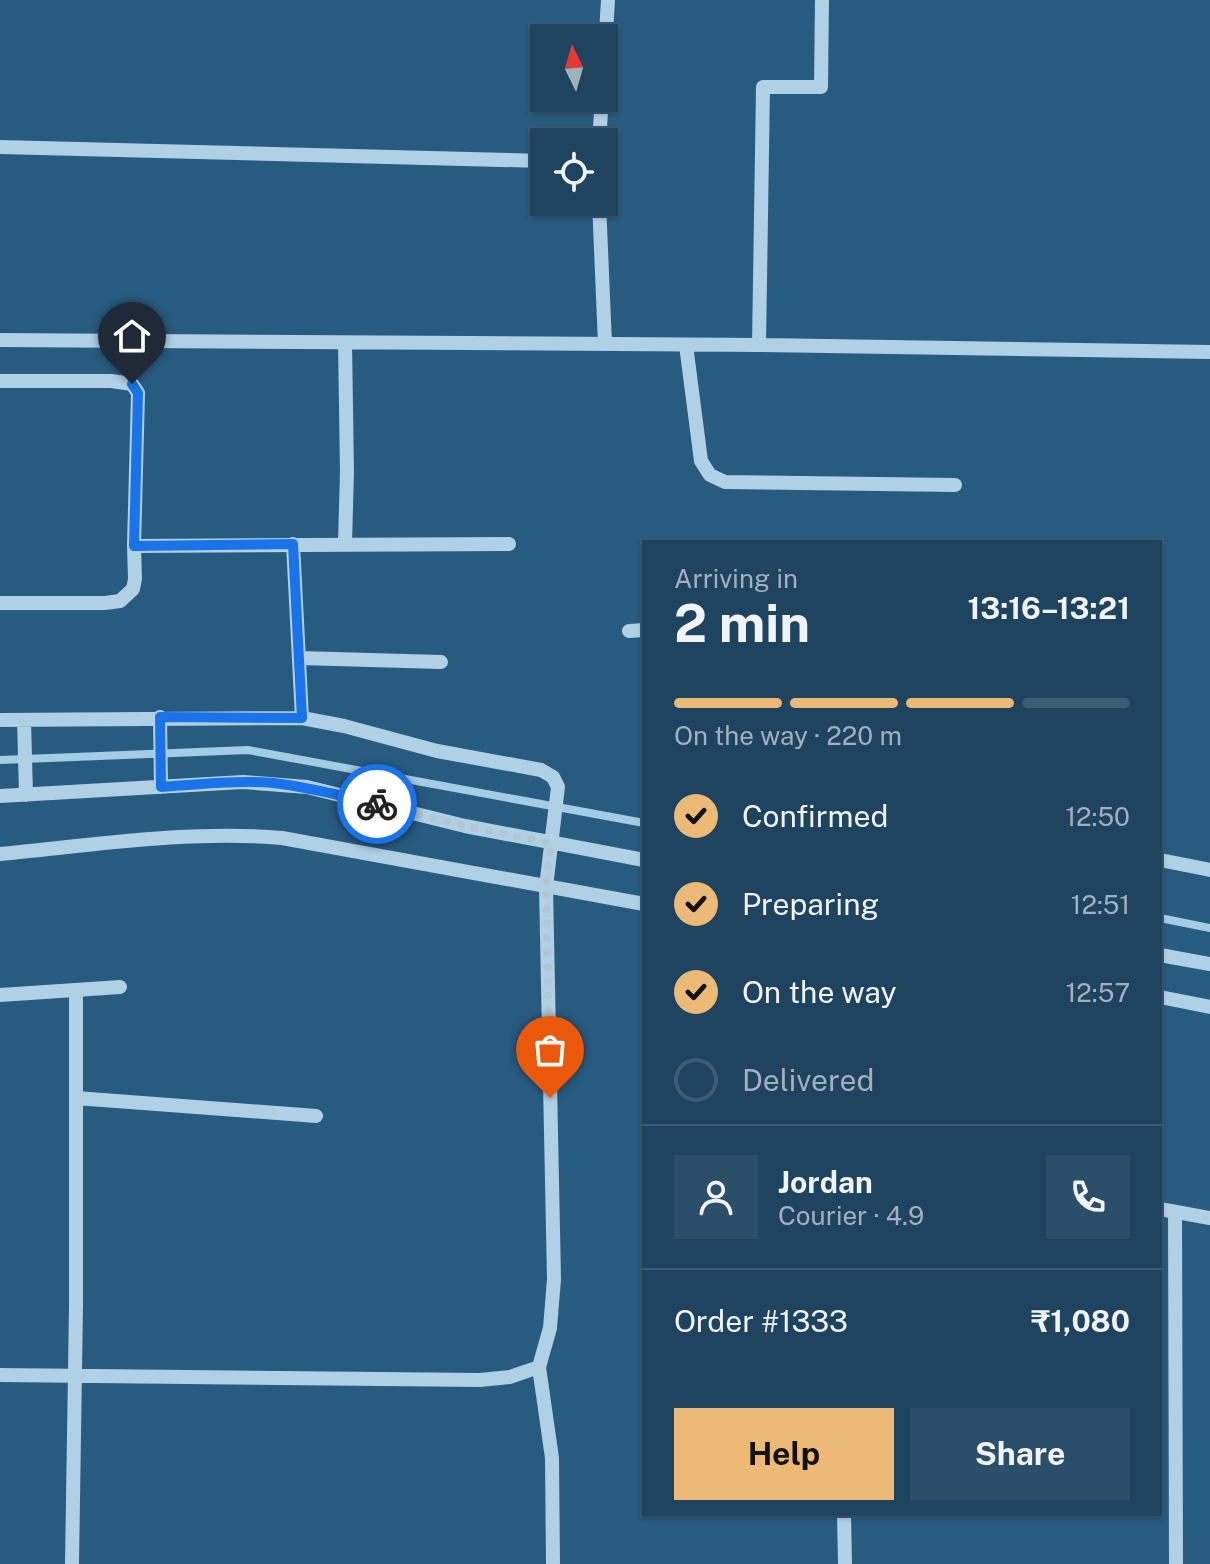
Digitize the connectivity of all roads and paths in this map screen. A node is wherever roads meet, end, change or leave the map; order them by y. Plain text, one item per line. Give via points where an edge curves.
1 (608, 0) edge
2 (822, 0) edge
3 (607, 24) edge
4 (0, 147) edge
5 (530, 161) edge
6 (600, 216) edge
7 (0, 340) edge
8 (345, 343) junction
9 (605, 344) junction
10 (686, 345) junction
11 (759, 345) junction
12 (1210, 352) edge
13 (0, 381) edge
14 (955, 485) dead end
15 (345, 543) junction
16 (293, 544) junction
17 (509, 544) dead end
18 (134, 546) junction
19 (0, 603) edge
20 (299, 658) junction
21 (441, 662) dead end
22 (160, 717) junction
23 (302, 718) junction
24 (0, 720) edge
25 (24, 720) junction
26 (161, 787) junction
27 (26, 795) junction
28 (0, 796) edge
29 (551, 843) junction
30 (0, 854) edge
31 (642, 860) edge
32 (1162, 860) edge
33 (1210, 870) edge
34 (546, 887) junction
35 (642, 904) edge
36 (1162, 955) edge
37 (1210, 964) edge
38 (120, 987) dead end
39 (76, 990) junction
40 (0, 995) edge
41 (1162, 997) edge
42 (1210, 1007) edge
43 (76, 1098) junction
44 (316, 1116) dead end
45 (1167, 1211) edge
46 (1210, 1218) edge
47 (539, 1367) junction
48 (0, 1375) edge
49 (75, 1376) junction
50 (1176, 1459) junction
51 (1162, 1460) edge
52 (844, 1516) edge
53 (72, 1564) edge
54 (553, 1564) edge
55 (845, 1564) edge
56 (1176, 1564) edge

1 - 3 street
2 - 11 street via 821,87 763,87
4 - 5 street
6 - 9 street
7 - 8 street
8 - 9 street
8 - 15 street
9 - 10 street
10 - 11 street
10 - 14 street via 701,461 710,475 725,482
11 - 12 street
13 - 18 street via 132,384 138,393
15 - 16 street
15 - 17 street
16 - 18 street
16 - 20 street
18 - 19 street via 133,589 120,601
20 - 21 street
20 - 23 street
22 - 23 street
22 - 25 street
22 - 26 street
23 - 29 street via 541,770 558,787
24 - 25 street
25 - 27 street
26 - 27 street
26 - 29 street via 243,782 307,787
27 - 28 street
29 - 31 street
29 - 34 street
30 - 34 street via 242,835
32 - 33 street
34 - 35 street
34 - 47 street via 554,1279 550,1328
36 - 37 street
38 - 39 street
39 - 40 street
39 - 43 street
41 - 42 street
43 - 44 street
43 - 49 street
45 - 46 street
45 - 50 street
47 - 49 street via 480,1380
47 - 54 street via 552,1458
48 - 49 street
49 - 53 street
50 - 51 street
50 - 56 street
52 - 55 street

